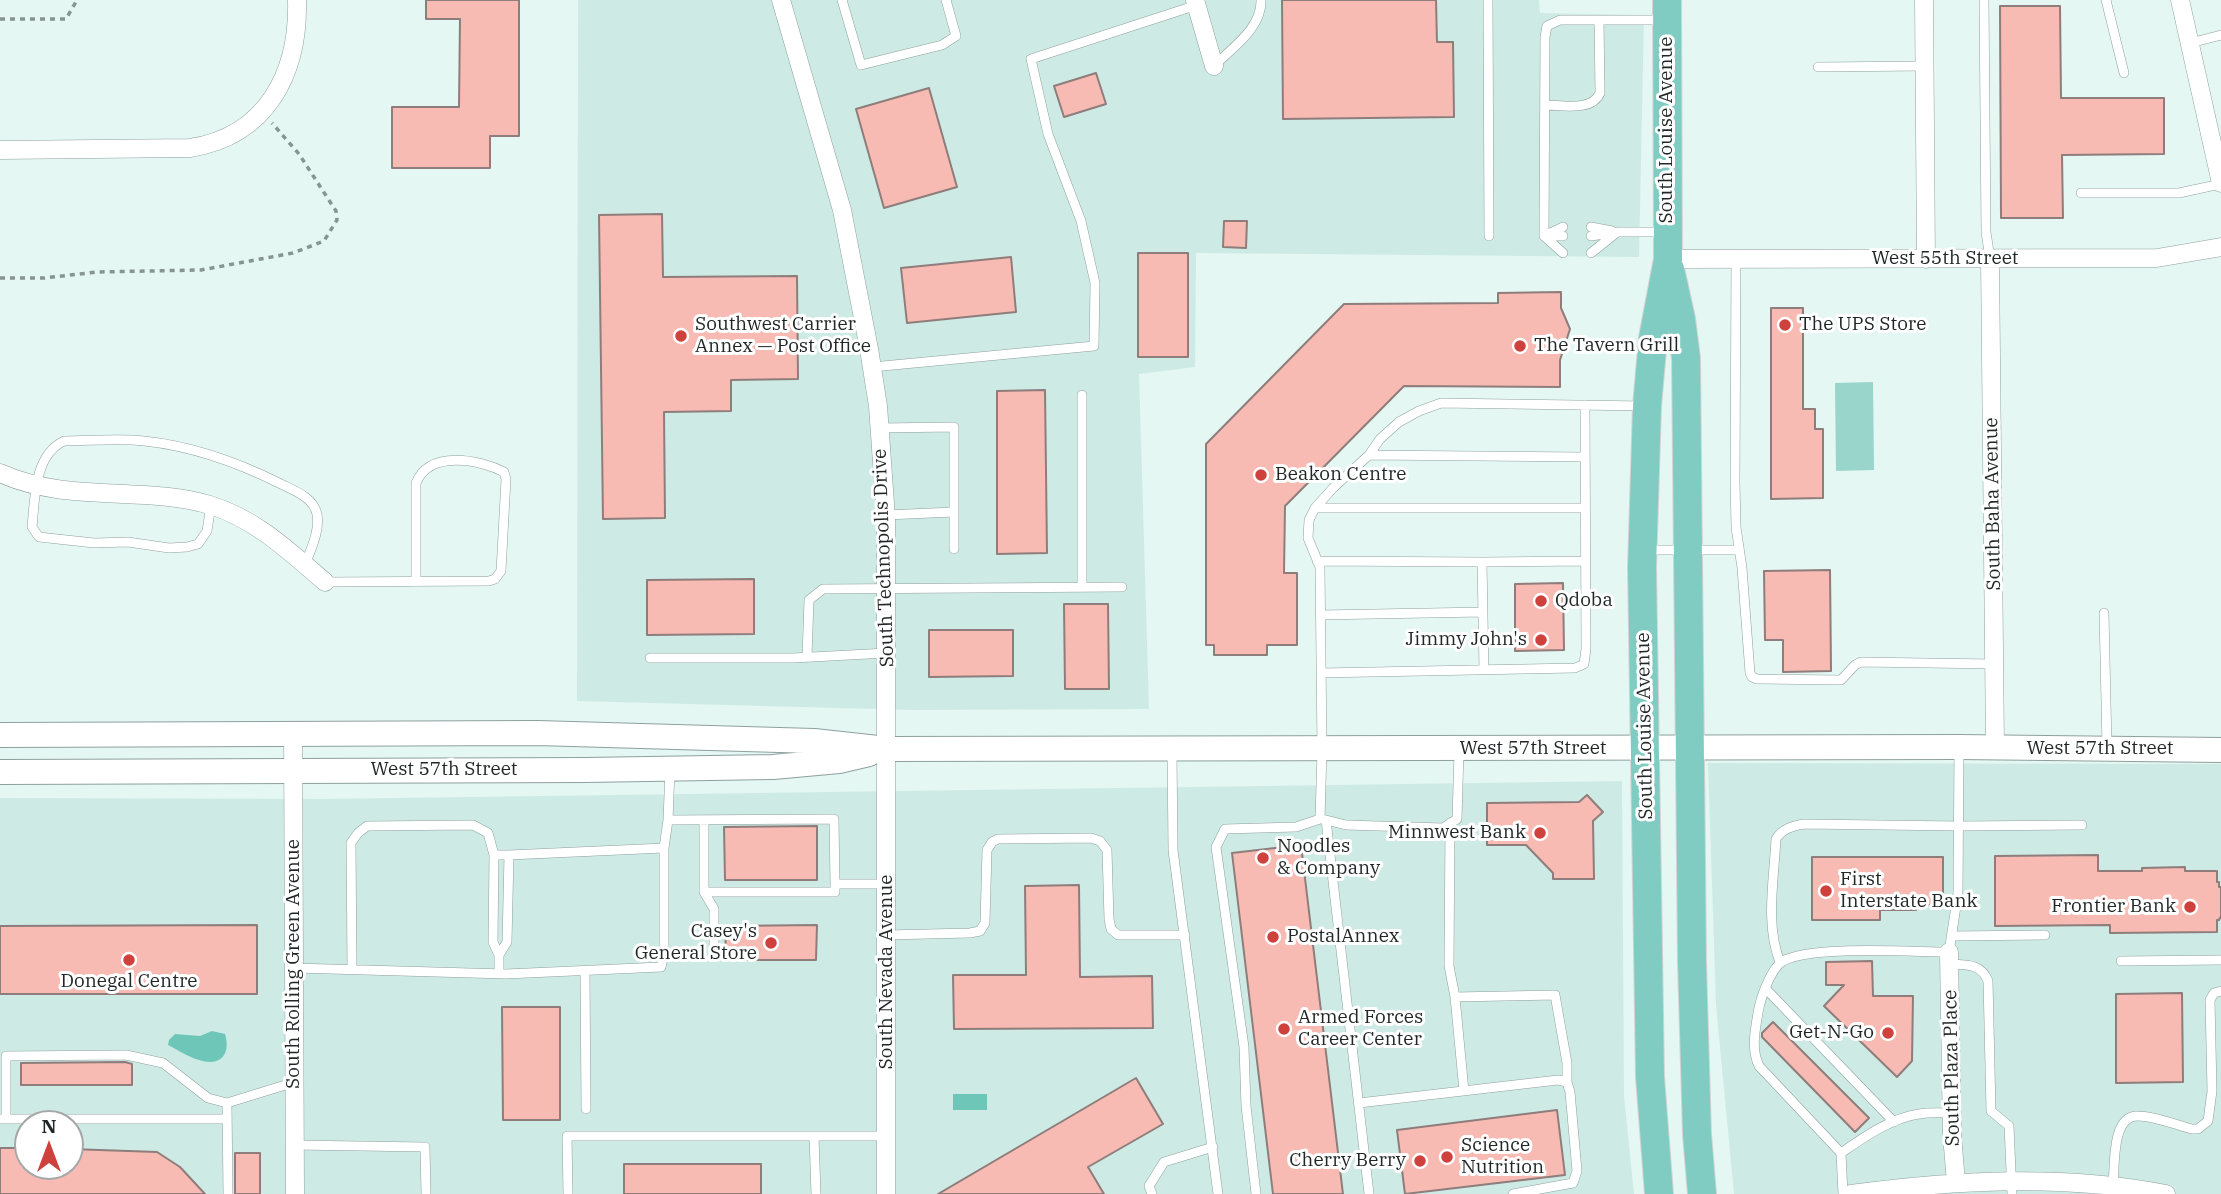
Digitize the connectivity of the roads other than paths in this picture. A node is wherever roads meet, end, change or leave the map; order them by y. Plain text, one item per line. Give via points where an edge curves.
1 (297, 0) edge
2 (781, 0) edge
3 (842, 0) edge
4 (946, 0) edge
5 (1261, 0) edge
6 (1488, 0) edge
7 (1924, 0) edge
8 (1984, 0) edge
9 (2106, 0) edge
10 (2180, 0) edge
11 (1196, 3) edge
12 (1667, 10) edge
13 (1599, 20) junction
14 (2221, 35) edge
15 (2190, 43) junction
16 (1214, 65) joint
17 (1924, 66) junction
18 (1818, 67) dead end
19 (2123, 73) dead end
20 (1545, 105) junction
21 (0, 150) edge
22 (2221, 184) edge
23 (2081, 193) dead end
24 (1618, 232) junction
25 (1489, 236) dead end
26 (1544, 236) junction
27 (1668, 245) junction
28 (2221, 247) edge
29 (1926, 258) junction
30 (1736, 259) junction
31 (1990, 259) junction
32 (872, 367) junction
33 (1082, 395) dead end
34 (1585, 405) junction
35 (1647, 406) junction
36 (880, 428) junction
37 (1368, 455) junction
38 (1584, 457) junction
39 (0, 473) edge
40 (36, 486) junction
41 (211, 506) junction
42 (1315, 508) junction
43 (1584, 508) junction
44 (954, 512) junction
45 (886, 514) junction
46 (954, 549) dead end
47 (1643, 550) junction
48 (1689, 550) junction
49 (1739, 550) junction
50 (1317, 561) junction
51 (1585, 561) junction
52 (1482, 562) junction
53 (305, 565) junction
54 (325, 582) joint
55 (416, 582) junction
56 (1082, 587) junction
57 (1122, 587) dead end
58 (887, 588) junction
59 (1483, 612) junction
60 (2104, 613) dead end
61 (1320, 615) junction
62 (887, 653) junction
63 (807, 657) junction
64 (650, 658) dead end
65 (1994, 664) junction
66 (1485, 670) junction
67 (1321, 673) junction
68 (293, 733) junction
69 (0, 735) edge
70 (1690, 747) junction
71 (1959, 747) junction
72 (1995, 748) junction
73 (1459, 749) junction
74 (1646, 749) junction
75 (2107, 749) junction
76 (887, 750) junction
77 (1172, 750) junction
78 (1322, 750) junction
79 (2221, 750) edge
80 (670, 768) junction
81 (293, 771) junction
82 (0, 772) edge
83 (1323, 819) junction
84 (668, 820) junction
85 (704, 821) junction
86 (1450, 823) junction
87 (2082, 825) dead end
88 (1958, 826) junction
89 (664, 848) junction
90 (494, 855) junction
91 (509, 855) junction
92 (738, 880) dead end
93 (768, 880) dead end
94 (797, 880) dead end
95 (835, 884) junction
96 (887, 884) junction
97 (704, 892) junction
98 (738, 892) junction
99 (768, 892) junction
100 (797, 892) junction
101 (887, 935) junction
102 (1185, 935) junction
103 (2045, 935) dead end
104 (714, 951) dead end
105 (1950, 951) junction
106 (499, 955) junction
107 (2221, 960) edge
108 (2121, 961) dead end
109 (1780, 962) junction
110 (294, 968) junction
111 (352, 969) junction
112 (585, 971) junction
113 (499, 974) junction
114 (1765, 988) junction
115 (2221, 991) edge
116 (1455, 997) junction
117 (295, 1082) junction
118 (1567, 1082) junction
119 (1464, 1091) junction
120 (227, 1103) junction
121 (1359, 1103) junction
122 (586, 1109) dead end
123 (1953, 1113) junction
124 (3, 1119) edge
125 (227, 1119) junction
126 (1894, 1122) junction
127 (814, 1136) junction
128 (886, 1136) junction
129 (295, 1145) junction
130 (1213, 1147) junction
131 (1840, 1153) junction
132 (1956, 1183) junction
133 (2113, 1186) junction
134 (2012, 1188) edge
135 (228, 1194) edge
136 (295, 1194) edge
137 (426, 1194) edge
138 (568, 1194) edge
139 (816, 1194) edge
140 (886, 1194) edge
141 (1152, 1194) edge
142 (1218, 1194) edge
143 (1256, 1194) edge
144 (1369, 1194) edge
145 (1513, 1194) edge
146 (1659, 1194) edge
147 (1702, 1194) edge
148 (1843, 1194) edge
149 (1852, 1194) edge
150 (2166, 1194) edge

1 - 21 street via 291,60 277,91 240,131 190,148
2 - 32 street, South Technopolis Drive via 842,210
3 - 4 lane via 862,65 943,45 956,36
5 - 16 lane via 1257,21
6 - 25 lane
7 - 17 street
8 - 31 lane
9 - 19 lane
10 - 15 street
11 - 16 street
11 - 32 lane via 1031,59 1048,134 1081,221 1095,283 1094,346
12 - 13 lane
12 - 27 main road, South Louise Avenue
13 - 20 lane via 1560,20 1547,26
13 - 20 lane via 1597,100 1590,105
14 - 15 lane
15 - 22 street
17 - 18 lane
17 - 29 street
20 - 26 lane
22 - 23 lane via 2179,193
24 - 24 lane via 1591,240
24 - 27 lane
26 - 26 lane via 1563,240
27 - 30 street, West 55th Street
27 - 35 main road, South Louise Avenue
27 - 48 main road, South Louise Avenue via 1686,358
28 - 31 street, West 55th Street via 2157,258
29 - 30 street, West 55th Street
29 - 31 street, West 55th Street
30 - 49 lane
31 - 65 street, South Baha Avenue
32 - 36 street, South Technopolis Drive
33 - 56 lane
34 - 35 lane
34 - 37 lane via 1441,403 1399,422
34 - 38 lane
35 - 47 main road, South Louise Avenue
36 - 44 lane via 954,427
36 - 45 street, South Technopolis Drive
37 - 38 lane
37 - 42 lane
38 - 43 lane
39 - 40 street
40 - 41 street via 171,497
40 - 41 lane via 32,527 39,537 53,539 187,547 198,544 207,531
40 - 53 lane via 46,456 64,441 143,441 192,449 241,464 313,505 316,536
41 - 53 street via 249,522
42 - 43 lane
42 - 50 lane via 1308,538
43 - 51 lane
44 - 45 lane
44 - 46 lane
45 - 58 street, South Technopolis Drive
47 - 48 lane
47 - 74 main road, South Louise Avenue
48 - 49 lane
48 - 70 main road, South Louise Avenue
49 - 65 lane via 1752,677 1841,680 1861,662
50 - 52 lane
50 - 61 lane
51 - 52 lane
51 - 66 lane via 1584,664
52 - 59 lane
53 - 54 street
54 - 55 lane
55 - 55 lane via 489,582 499,575 504,472 451,460 432,465 419,475
56 - 57 lane
56 - 58 lane
58 - 62 street, South Technopolis Drive
58 - 63 lane via 824,589 809,600
59 - 61 lane
59 - 66 lane
60 - 75 lane
61 - 67 lane
62 - 63 lane
62 - 76 street, South Technopolis Drive
63 - 64 lane
65 - 72 street, South Baha Avenue
66 - 67 lane
67 - 78 lane
68 - 69 main road, West 57th Street
68 - 76 main road, West 57th Street via 717,737
68 - 81 street, South Rolling Green Avenue
70 - 71 main road, West 57th Street
70 - 74 main road, West 57th Street
70 - 147 main road, South Louise Avenue via 1696,1134
71 - 72 main road, West 57th Street
71 - 88 lane
72 - 75 main road, West 57th Street
73 - 74 main road, West 57th Street
73 - 78 main road, West 57th Street
73 - 86 lane via 1457,818
74 - 146 main road, South Louise Avenue via 1650,1077
75 - 79 main road, West 57th Street
76 - 77 main road, West 57th Street
76 - 80 main road, West 57th Street via 839,761 773,767
76 - 96 street, South Nevada Avenue
77 - 78 main road, West 57th Street
77 - 102 lane via 1173,850
78 - 83 lane
80 - 81 main road, West 57th Street
80 - 84 lane
81 - 82 main road, West 57th Street
81 - 110 street, South Rolling Green Avenue
83 - 86 lane via 1346,825 1443,828
83 - 121 lane
83 - 143 lane via 1296,827 1225,829 1216,847 1244,1047
84 - 85 lane
84 - 89 lane
85 - 95 lane via 737,824 834,819
85 - 97 lane
86 - 116 lane via 1449,966
87 - 88 lane
88 - 105 lane via 1958,893
88 - 109 lane via 1804,824 1780,832 1772,929
89 - 91 lane
89 - 112 lane via 662,967
90 - 91 lane
90 - 106 lane via 493,943
90 - 111 lane via 488,833 473,825 367,826 358,833 351,843
91 - 106 lane via 507,943
92 - 98 lane
93 - 99 lane
94 - 100 lane
95 - 96 lane
95 - 100 lane via 835,892
96 - 101 street, South Nevada Avenue
97 - 98 lane
97 - 104 lane via 714,909
98 - 99 lane
99 - 100 lane
101 - 102 lane via 980,931 985,923 987,850 998,839 1091,838 1107,850 1111,929 1118,935
101 - 128 street, South Nevada Avenue
102 - 130 lane
103 - 105 lane
105 - 109 lane via 1802,954
105 - 123 street, South Plaza Place
105 - 134 lane via 1982,970 1988,981 1991,1111 2009,1126
106 - 113 lane
107 - 108 lane
109 - 114 lane
110 - 111 lane
110 - 117 street, South Rolling Green Avenue
111 - 113 lane
112 - 113 lane
112 - 122 lane
114 - 126 lane
114 - 131 lane via 1756,1028 1759,1066
115 - 133 lane via 2210,1000 2212,1091 2208,1121 2192,1129 2137,1116 2126,1119 2117,1136
116 - 118 lane via 1555,995
116 - 119 lane
117 - 120 lane
117 - 129 street, South Rolling Green Avenue
118 - 119 lane
118 - 145 lane via 1577,1171 1573,1182
119 - 121 lane
120 - 124 lane via 208,1098 163,1063 126,1055 6,1056
120 - 125 lane
121 - 144 lane
123 - 126 lane via 1919,1114
123 - 132 street, South Plaza Place
124 - 125 lane
125 - 135 lane
126 - 131 lane
127 - 128 lane
127 - 138 lane via 567,1136
127 - 139 lane
128 - 140 street, South Nevada Avenue
129 - 136 street, South Rolling Green Avenue
129 - 137 lane via 425,1147
130 - 141 lane via 1164,1162 1149,1186
130 - 142 lane
131 - 148 lane
132 - 134 street
132 - 149 street
133 - 134 street via 2067,1182
133 - 150 street

